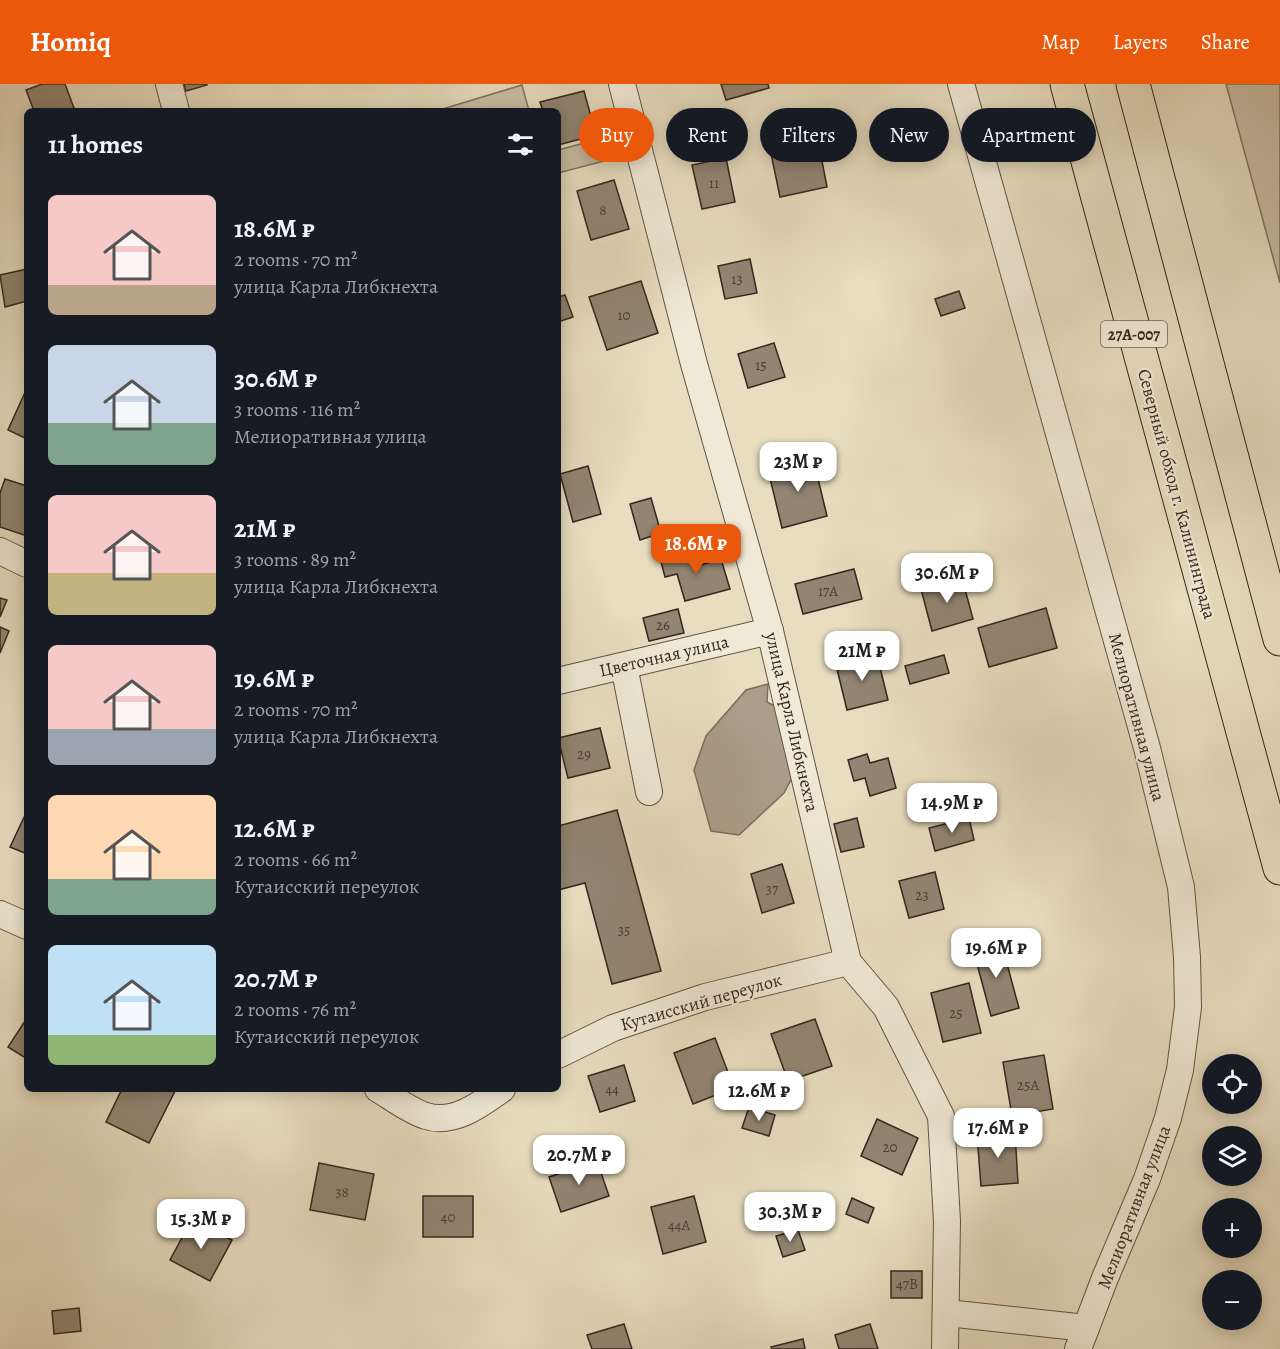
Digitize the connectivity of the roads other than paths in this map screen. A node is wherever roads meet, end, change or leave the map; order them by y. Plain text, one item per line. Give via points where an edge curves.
1 (169, 84) edge
2 (622, 84) edge
3 (961, 84) edge
4 (1067, 84) edge
5 (1132, 84) edge
6 (175, 108) edge
7 (0, 551) edge
8 (24, 563) edge
9 (770, 631) junction
10 (1280, 639) edge
11 (624, 666) junction
12 (561, 680) edge
13 (649, 792) dead end
14 (1280, 868) edge
15 (0, 914) edge
16 (24, 925) edge
17 (848, 962) junction
18 (561, 1054) edge
19 (383, 1092) edge
20 (498, 1092) edge
21 (947, 1314) junction
22 (1082, 1339) edge
23 (945, 1349) edge

1 - 6 street
2 - 9 street, улица Карла Либкнехта via 694,364
3 - 22 street, Мелиоративная улица via 1147,748 1181,887 1188,1007 1180,1070 1147,1179
4 - 14 highway, Северный обход г. Калининграда / 27А-007
5 - 10 highway
7 - 8 street
9 - 11 street, Цветочная улица
9 - 17 street, улица Карла Либкнехта
11 - 12 street, Цветочная улица
11 - 13 street
15 - 16 street
17 - 18 street, Кутаисский переулок via 705,997 613,1028
17 - 21 street, улица Карла Либкнехта via 886,1007 940,1116 947,1221
19 - 20 street via 427,1117 446,1118 471,1110
21 - 22 street
21 - 23 street, улица Карла Либкнехта

